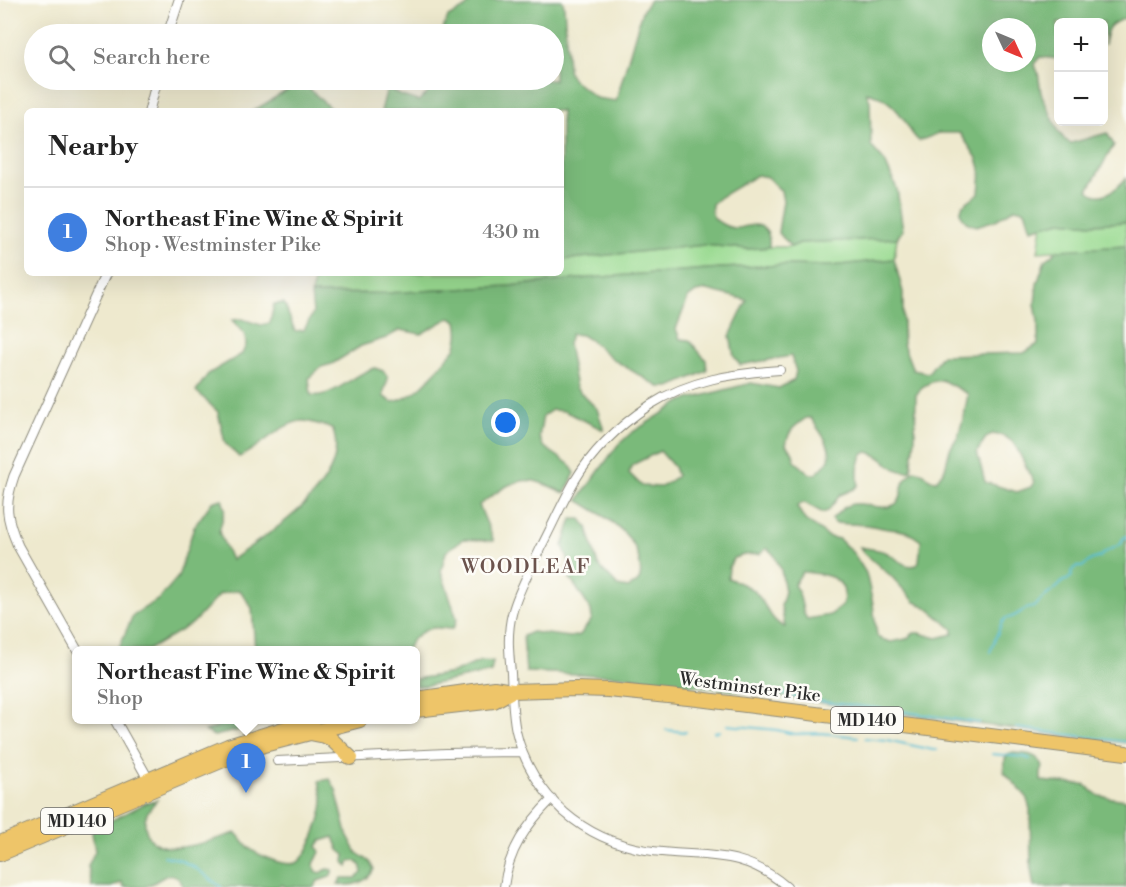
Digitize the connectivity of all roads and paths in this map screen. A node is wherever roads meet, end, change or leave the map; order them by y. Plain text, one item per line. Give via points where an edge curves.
1 (179, 0) edge
2 (171, 24) edge
3 (154, 90) edge
4 (150, 108) edge
5 (105, 276) edge
6 (780, 370) dead end
7 (74, 646) edge
8 (512, 692) junction
9 (420, 698) edge
10 (420, 709) edge
11 (117, 724) edge
12 (327, 724) edge
13 (311, 726) edge
14 (522, 752) junction
15 (1126, 753) edge
16 (351, 758) junction
17 (277, 761) dead end
18 (151, 784) junction
19 (552, 799) junction
20 (0, 843) edge
21 (0, 854) edge
22 (504, 887) edge
23 (787, 887) edge

1 - 2 street
3 - 4 street
5 - 7 street via 14,476 7,506 18,546
6 - 8 street via 747,372 692,385 652,404 595,453 565,499 512,614
8 - 9 highway, Westminster Pike / MD 140 via 494,688
8 - 10 highway, Westminster Pike / MD 140 via 494,700
8 - 14 street via 515,730
8 - 15 highway, Westminster Pike / MD 140 via 576,689 648,693
11 - 18 street
12 - 13 highway, MD 140
13 - 16 highway
13 - 18 highway, MD 140
14 - 16 street
14 - 19 street
16 - 17 street
18 - 20 highway, MD 140
18 - 21 highway, MD 140
19 - 22 street via 520,837
19 - 23 street via 577,822 615,842 646,850 745,861

